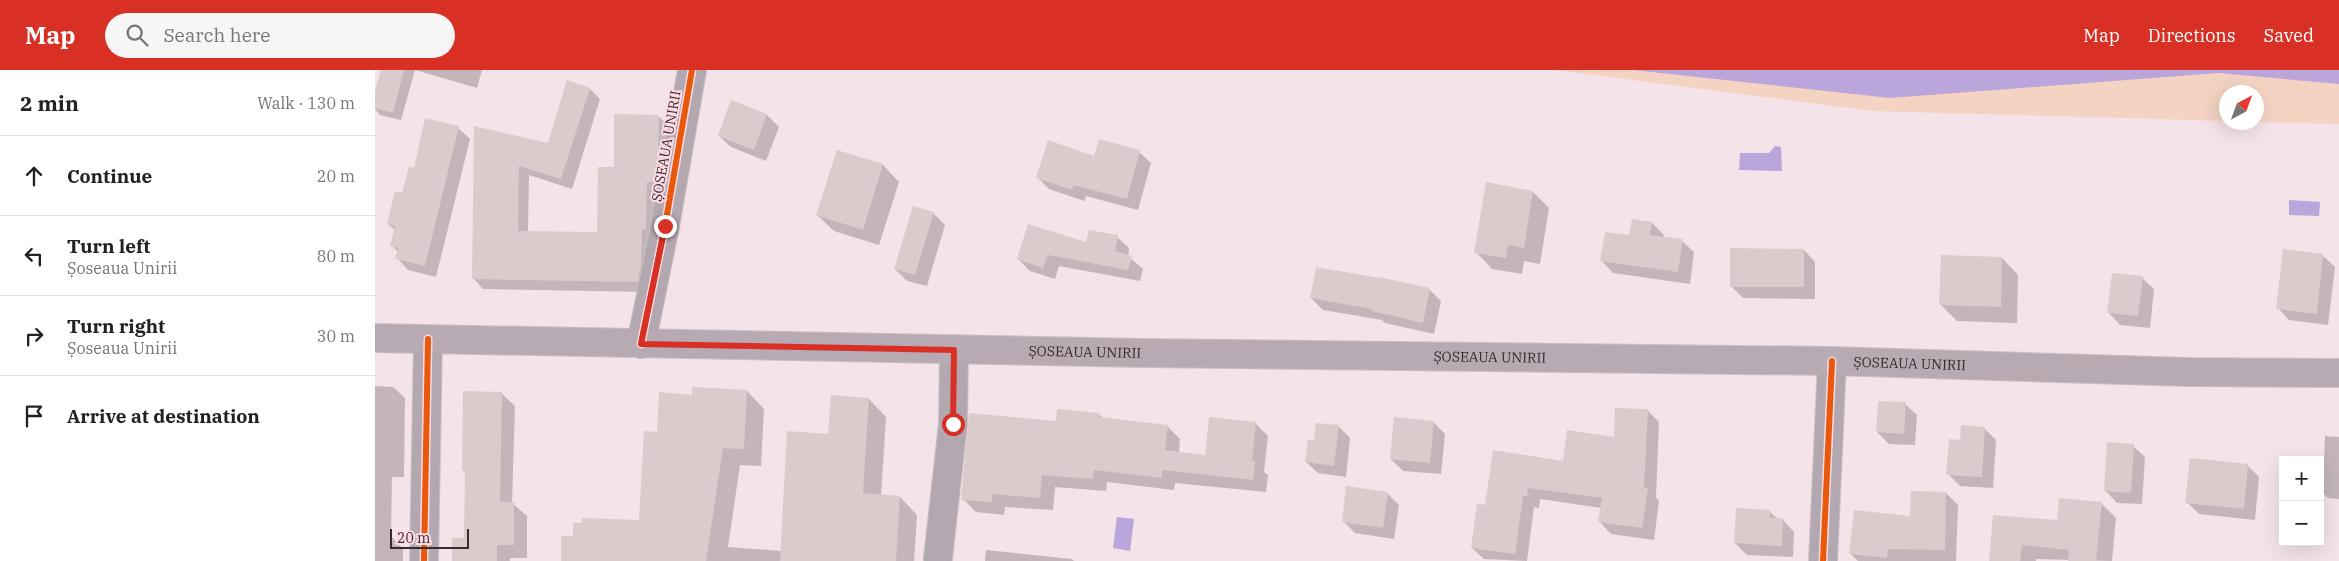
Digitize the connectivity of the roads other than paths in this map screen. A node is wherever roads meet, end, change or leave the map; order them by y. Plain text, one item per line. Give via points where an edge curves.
1 (692, 70) edge
2 (375, 338) edge
3 (428, 339) junction
4 (641, 344) junction
5 (954, 350) junction
6 (1832, 361) junction
7 (2339, 373) edge
8 (938, 558) dead end
9 (424, 561) edge
10 (1823, 561) edge

1 - 4 street, ȘOSEAUA UNIRII
2 - 3 main road, ȘOSEAUA UNIRII
3 - 4 main road, ȘOSEAUA UNIRII
3 - 9 street
4 - 5 main road, ȘOSEAUA UNIRII
5 - 6 main road, ȘOSEAUA UNIRII
5 - 8 street via 953,424
6 - 7 main road, ȘOSEAUA UNIRII via 2189,372
6 - 10 street

